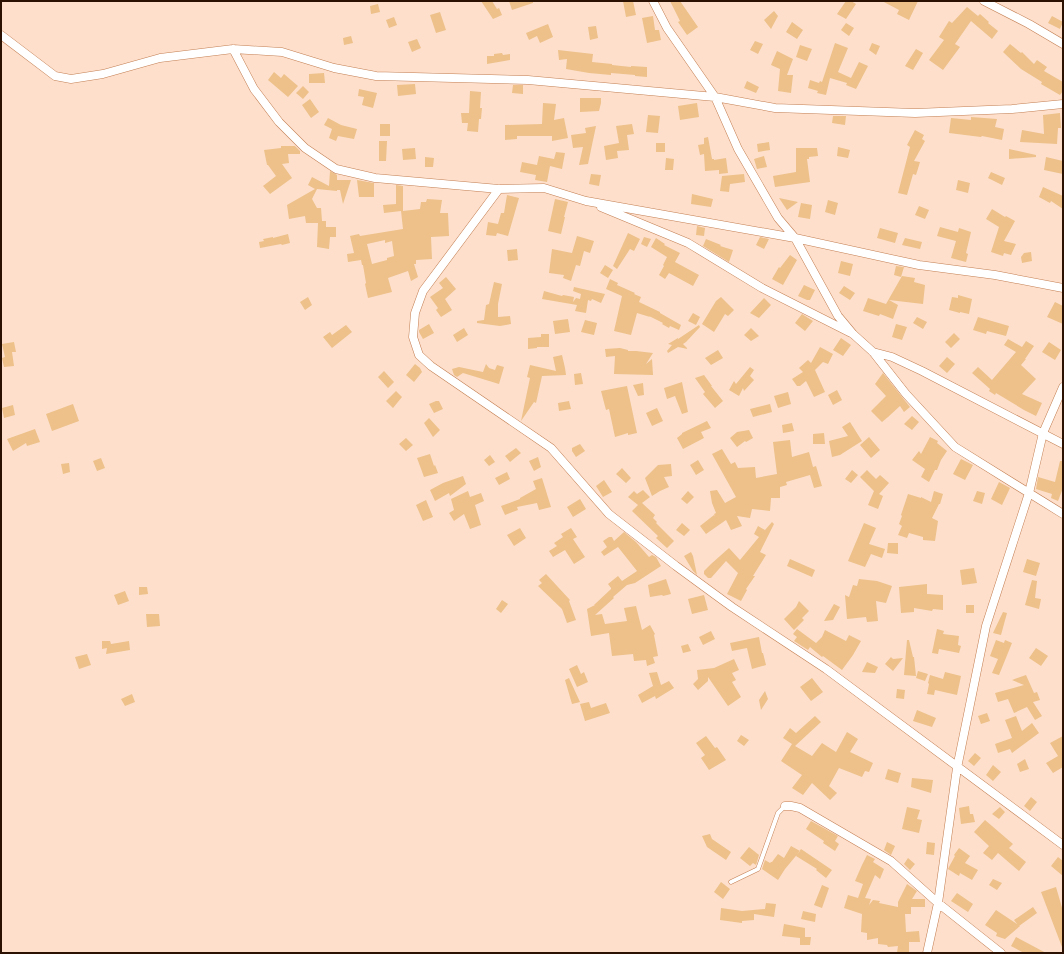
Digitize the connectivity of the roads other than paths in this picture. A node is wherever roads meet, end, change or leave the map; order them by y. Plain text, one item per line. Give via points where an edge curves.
1 (653, 1) edge
2 (984, 1) edge
3 (1, 35) edge
4 (1063, 44) edge
5 (233, 49) junction
6 (714, 97) junction
7 (1063, 104) edge
8 (499, 188) junction
9 (586, 201) junction
10 (795, 238) junction
11 (1063, 288) edge
12 (853, 334) junction
13 (873, 352) junction
14 (1063, 387) edge
15 (1042, 433) junction
16 (1063, 444) edge
17 (1028, 493) junction
18 (1063, 514) edge
19 (957, 768) junction
20 (785, 806) joint
21 (1063, 845) edge
22 (731, 882) dead end
23 (938, 903) junction
24 (927, 953) edge
25 (1001, 953) edge

1 - 6 street via 667,28
2 - 4 street
3 - 5 street via 55,76 71,79 103,74 160,58
5 - 6 street via 282,52 334,68 376,76 528,80
5 - 8 street via 254,89 280,122 305,148 336,168 375,178
6 - 7 street via 775,108 916,113
6 - 10 street via 742,156 778,218
8 - 9 street via 544,188
8 - 19 street via 424,291 415,313 413,337 419,355 431,366 551,448 609,514 676,566 826,669
9 - 10 street
9 - 12 street via 688,243 762,288
10 - 11 street via 919,265
10 - 12 street via 838,316
12 - 13 street
13 - 15 street via 892,357 922,371
13 - 17 street via 906,394 955,447
14 - 15 street
15 - 16 street
15 - 17 street
17 - 18 street
17 - 19 street via 986,626
19 - 21 street
19 - 23 street
20 - 22 lane via 778,813 758,869
20 - 23 street via 800,808 891,861
23 - 24 street
23 - 25 street

